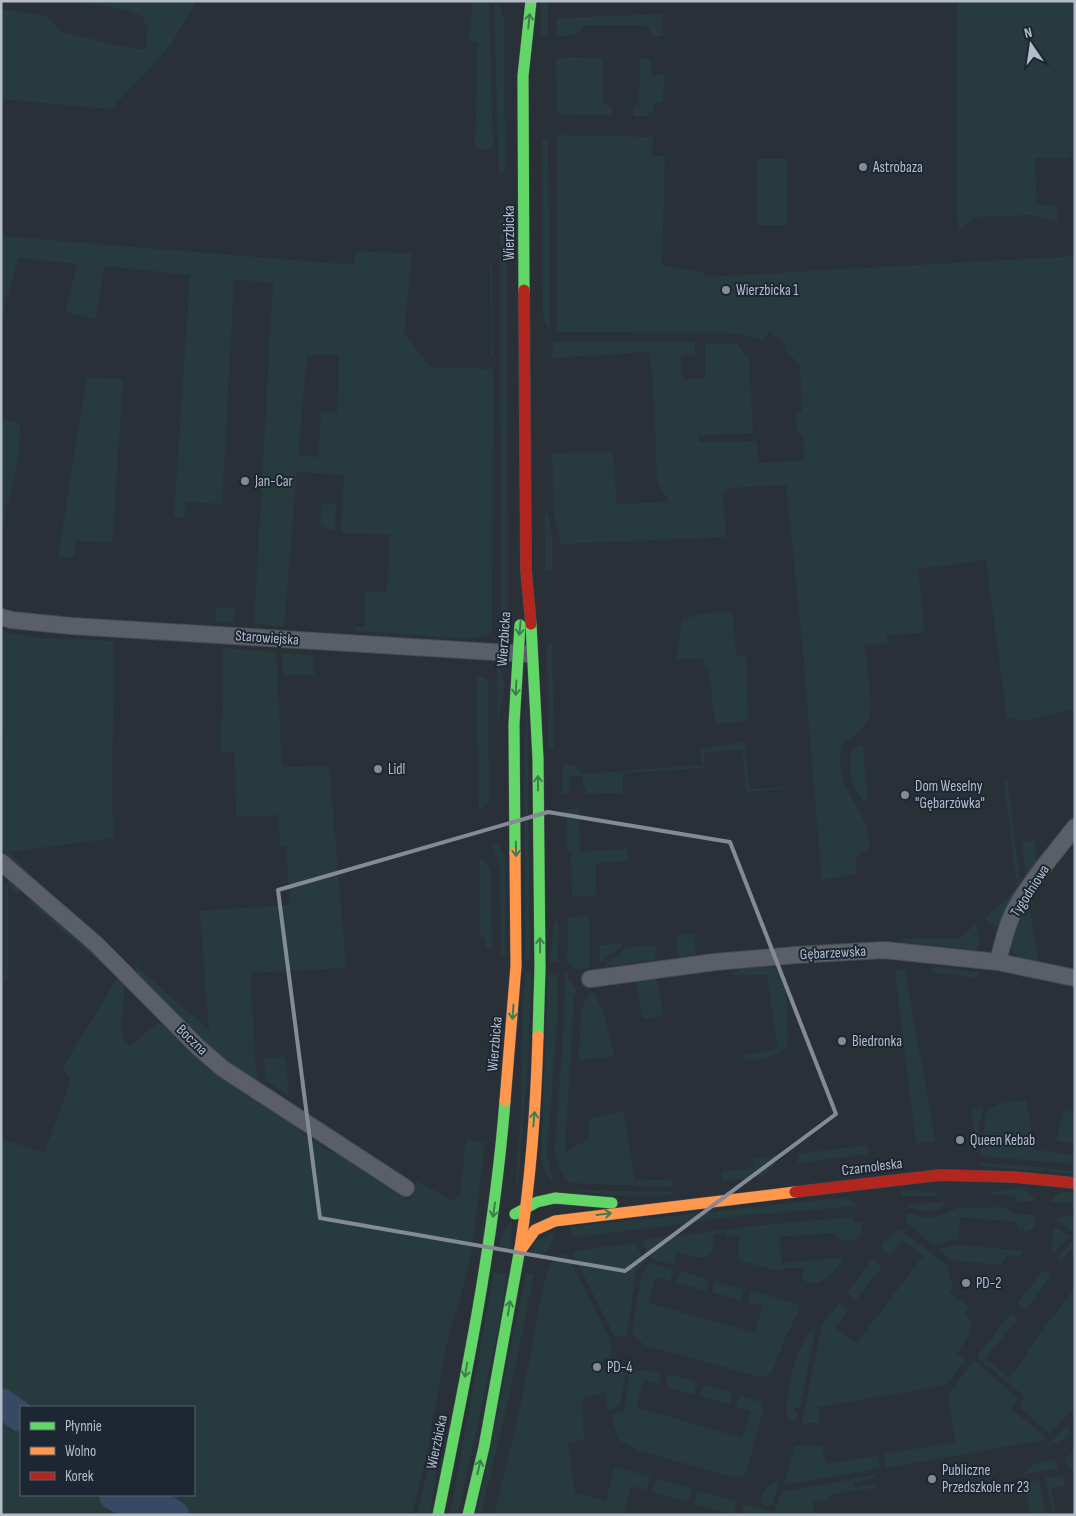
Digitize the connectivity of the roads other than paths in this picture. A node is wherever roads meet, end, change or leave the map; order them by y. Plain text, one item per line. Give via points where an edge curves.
1 (531, 1) edge
2 (517, 20) dead end
3 (523, 76) junction
4 (1, 618) edge
5 (526, 654) junction
6 (1075, 827) edge
7 (1, 862) edge
8 (998, 962) junction
9 (1075, 978) edge
10 (590, 979) dead end
11 (500, 1162) junction
12 (530, 1168) junction
13 (1075, 1183) edge
14 (406, 1188) dead end
15 (555, 1198) junction
16 (673, 1206) junction
17 (526, 1208) junction
18 (555, 1220) junction
19 (488, 1250) junction
20 (517, 1256) junction
21 (438, 1515) edge
22 (468, 1515) edge

3 -> 1 street, Wierzbicka
2 - 3 street, Wierzbicka
3 - 5 street, Wierzbicka
4 - 5 street, Starowiejska via 71,626
5 -> 11 street, Wierzbicka via 514,724 516,966
12 -> 5 street, Wierzbicka via 537,1083 540,967 538,760
6 - 8 street, Tygodniowa via 1015,910
7 - 14 street, Boczna via 96,944 222,1068
8 - 9 street, Gębarzewska
8 - 10 street, Gębarzewska via 884,950 715,962
11 - 17 street via 510,1190
11 -> 19 street, Wierzbicka
12 - 15 street via 541,1189
12 - 17 street, Wierzbicka
13 - 16 street, Czarnoleska via 1013,1176 940,1175
15 - 16 street, Czarnoleska
15 - 17 street, Czarnoleska
18 -> 16 street, Czarnoleska
17 - 18 street via 536,1216
17 - 19 street, Czarnoleska via 503,1225
17 - 20 street, Wierzbicka
18 - 20 street via 534,1231
19 -> 21 street, Wierzbicka
22 -> 20 street, Wierzbicka via 502,1353

